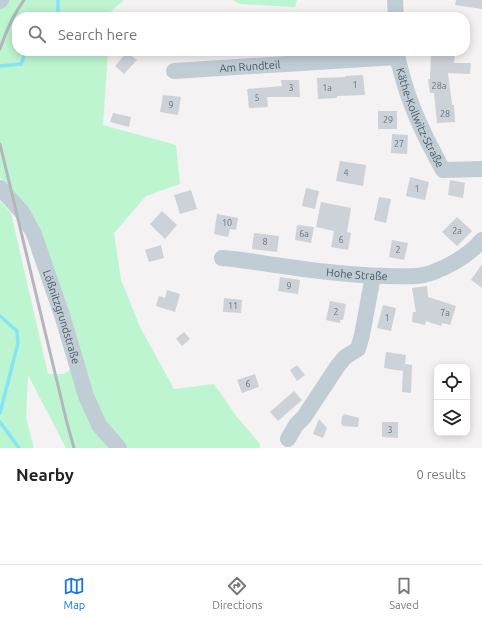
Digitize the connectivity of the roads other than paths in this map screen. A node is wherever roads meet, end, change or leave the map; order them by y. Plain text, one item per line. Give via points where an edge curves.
1 (395, 0) edge
2 (396, 12) edge
3 (372, 56) edge
4 (397, 56) edge
5 (174, 72) dead end
6 (482, 169) edge
7 (0, 188) edge
8 (482, 240) edge
9 (222, 258) dead end
10 (373, 276) junction
11 (288, 439) dead end
12 (119, 448) edge

1 - 2 street
3 - 5 street, Am Rundteil
4 - 6 street, Käthe-Kollwitz-Straße via 413,110 443,170
7 - 12 street, Lößnitzgrundstraße via 22,212 34,234 64,318 86,396 99,425
8 - 10 street, Hohe Straße via 452,264 430,273
9 - 10 street, Hohe Straße
10 - 11 street via 358,349 345,357 337,367

